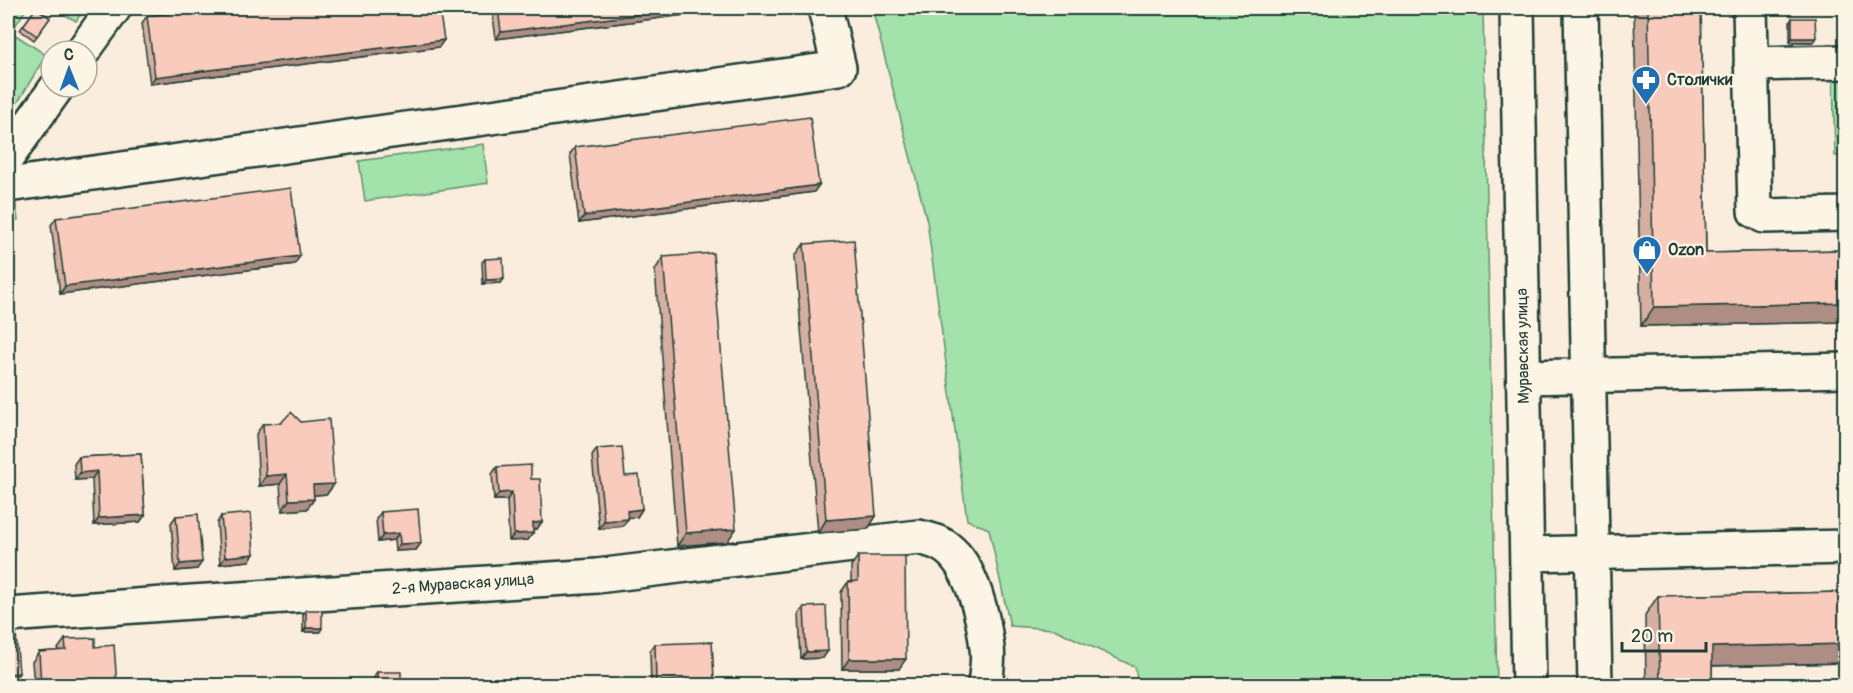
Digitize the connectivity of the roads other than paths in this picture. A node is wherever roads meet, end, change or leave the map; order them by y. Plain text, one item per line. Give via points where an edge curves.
1 (114, 8) edge
2 (825, 8) edge
3 (1516, 8) edge
4 (1581, 8) edge
5 (1750, 8) edge
6 (92, 39) edge
7 (1845, 62) edge
8 (1751, 64) junction
9 (48, 99) edge
10 (8, 156) edge
11 (8, 185) edge
12 (1845, 214) edge
13 (1845, 370) edge
14 (1588, 376) junction
15 (1524, 377) junction
16 (1845, 547) edge
17 (1592, 553) junction
18 (1527, 554) junction
19 (8, 615) edge
20 (986, 686) edge
21 (1529, 686) edge
22 (1594, 686) edge

1 - 6 street
2 - 11 street via 839,68
3 - 15 street, Муравская улица
4 - 14 street
5 - 8 street
7 - 8 street
8 - 12 street via 1757,213
9 - 10 street
13 - 14 street
14 - 15 street
14 - 17 street
15 - 18 street, Муравская улица
16 - 17 street
17 - 18 street
17 - 22 street
18 - 21 street, Муравская улица
19 - 20 street, 2-я Муравская улица via 597,576 918,537 949,549 968,574 988,650

